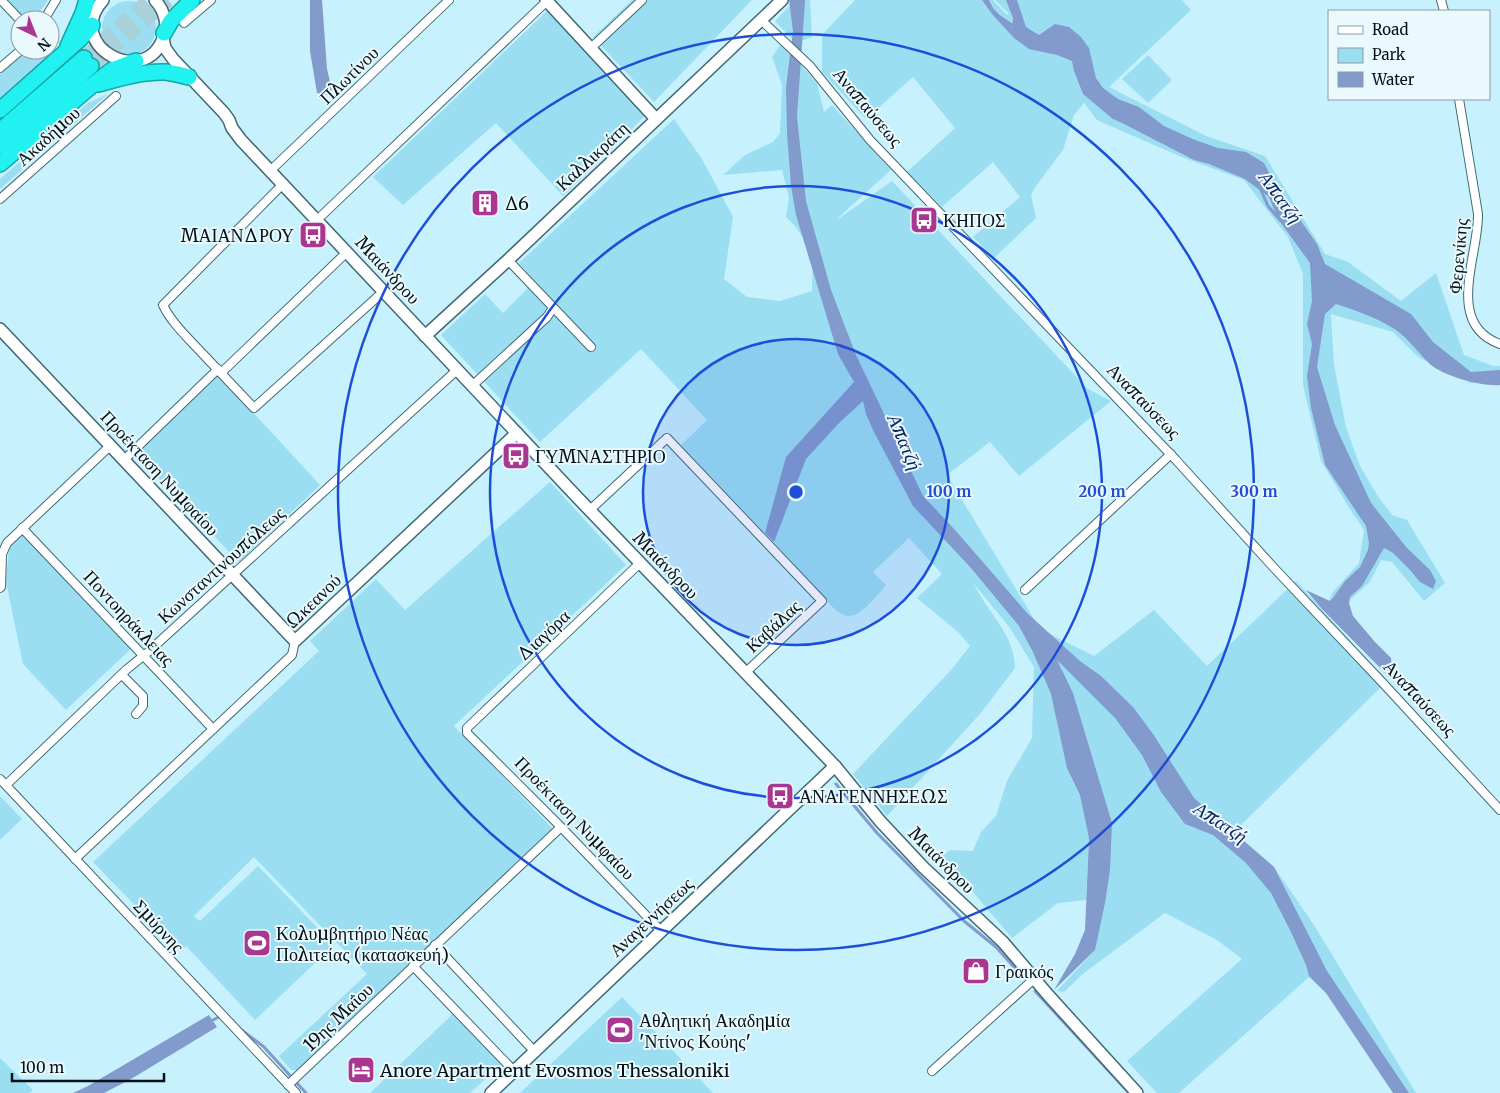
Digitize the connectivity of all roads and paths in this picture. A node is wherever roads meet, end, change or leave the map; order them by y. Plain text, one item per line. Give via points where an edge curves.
1 (1, 0) edge
2 (155, 0) edge
3 (192, 0) edge
4 (211, 0) edge
5 (449, 0) edge
6 (642, 0) edge
7 (782, 0) edge
8 (547, 1) edge
9 (95, 2) edge
10 (10, 10) edge
11 (761, 20) junction
12 (184, 23) dead end
13 (92, 25) junction
14 (164, 35) junction
15 (591, 48) junction
16 (64, 54) junction
17 (151, 54) junction
18 (10, 59) edge
19 (173, 59) junction
20 (136, 61) junction
21 (0, 68) edge
22 (189, 77) junction
23 (90, 87) junction
24 (116, 96) dead end
25 (1459, 100) edge
26 (0, 110) edge
27 (656, 119) junction
28 (0, 131) edge
29 (0, 146) edge
30 (0, 164) edge
31 (270, 171) junction
32 (283, 184) junction
33 (0, 199) edge
34 (317, 220) junction
35 (347, 252) junction
36 (508, 260) junction
37 (384, 291) junction
38 (553, 308) junction
39 (0, 329) edge
40 (425, 336) junction
41 (1500, 344) edge
42 (591, 348) dead end
43 (457, 370) junction
44 (220, 371) junction
45 (472, 386) junction
46 (517, 434) junction
47 (111, 445) junction
48 (1170, 454) junction
49 (125, 460) junction
50 (590, 510) junction
51 (22, 528) junction
52 (2, 550) edge
53 (640, 563) junction
54 (232, 575) junction
55 (0, 588) edge
56 (1025, 590) dead end
57 (295, 641) junction
58 (144, 656) junction
59 (745, 673) junction
60 (122, 674) junction
61 (136, 714) dead end
62 (467, 728) joint
63 (213, 729) junction
64 (835, 766) junction
65 (3, 782) edge
66 (1500, 810) edge
67 (561, 827) junction
68 (75, 859) junction
69 (661, 931) junction
70 (435, 945) junction
71 (413, 966) junction
72 (1034, 979) junction
73 (535, 1052) junction
74 (514, 1071) junction
75 (932, 1071) dead end
76 (288, 1085) junction
77 (296, 1093) edge
78 (491, 1093) edge
79 (1137, 1093) edge

1 - 10 street
2 - 14 street via 164,16
3 - 14 highway via 171,21
4 - 12 street
5 - 31 street, Πλωτίνου
6 - 15 street
7 - 11 street, Καλλικράτη
8 - 15 street
8 - 34 street
9 - 13 street
9 - 16 highway via 83,13
11 - 27 street, Καλλικράτη
11 - 48 street, Αναπαύσεως via 810,66 870,140
13 - 16 highway
13 - 20 street via 96,41 106,54 120,61
14 - 17 street
14 - 19 street, Μαιάνδρου via 165,48
15 - 27 street
16 - 26 highway
17 - 19 street
17 - 20 street
18 - 21 street
19 - 22 street, Μαιάνδρου
20 - 23 highway via 112,70
22 - 23 highway via 166,72 148,73
22 - 31 street, Μαιάνδρου via 224,113 234,132
23 - 30 highway
24 - 33 street, Ακαδήμου
25 - 41 street, Φερενίκης via 1478,214 1468,286 1470,310 1472,320 1483,334
27 - 36 street, Καλλικράτη
28 - 29 highway via 88,62
31 - 32 street, Μαιάνδρου
32 - 34 street, Μαιάνδρου
32 - 44 street via 163,305
34 - 35 street, Μαιάνδρου
35 - 37 street, Μαιάνδρου
35 - 44 street
36 - 38 street
36 - 40 street, Καλλικράτη
37 - 40 street, Μαιάνδρου
37 - 44 street via 254,408
38 - 42 street
38 - 45 street
39 - 47 street, Προέκταση Νυμφαίου
40 - 43 street, Μαιάνδρου
43 - 45 street, Μαιάνδρου
43 - 54 street, Κωνσταντινουπόλεως
44 - 49 street
45 - 46 street, Μαιάνδρου
46 - 50 street, Μαιάνδρου
46 - 57 street, Ωκεανού
47 - 49 street, Προέκταση Νυμφαίου
47 - 51 street
48 - 56 street
48 - 66 street, Αναπαύσεως
49 - 54 street, Προέκταση Νυμφαίου
50 - 53 street, Μαιάνδρου
50 - 59 street, Καβάλας via 667,438 822,601
51 - 52 street
51 - 58 street, Ποντοηράκλειας
52 - 55 street
53 - 59 street, Μαιάνδρου
53 - 62 street, Διαγόρα
54 - 57 street, Προέκταση Νυμφαίου
54 - 58 street, Κωνσταντινουπόλεως
57 - 63 street, Ωκεανού via 292,655
58 - 60 street, Κωνσταντινουπόλεως
58 - 63 street, Ποντοηράκλειας
59 - 64 street, Μαιάνδρου
60 - 61 street via 143,696 143,706
60 - 65 street, Κωνσταντινουπόλεως
62 - 67 street, Προέκταση Νυμφαίου via 467,732
63 - 68 street, Ωκεανού
64 - 69 street, Αναγεννήσεως
64 - 72 street, Μαιάνδρου via 916,861 1003,942
65 - 68 street, Σμύρνης
67 - 69 street, Προέκταση Νυμφαίου
67 - 70 street, 19ης Μαΐου
68 - 76 street, Σμύρνης
69 - 73 street, Αναγεννήσεως
70 - 71 street, 19ης Μαΐου
70 - 73 street
71 - 74 street
71 - 76 street, 19ης Μαΐου
72 - 75 street
72 - 79 street, Μαιάνδρου
73 - 74 street, Αναγεννήσεως
74 - 78 street, Αναγεννήσεως
76 - 77 street, Σμύρνης

